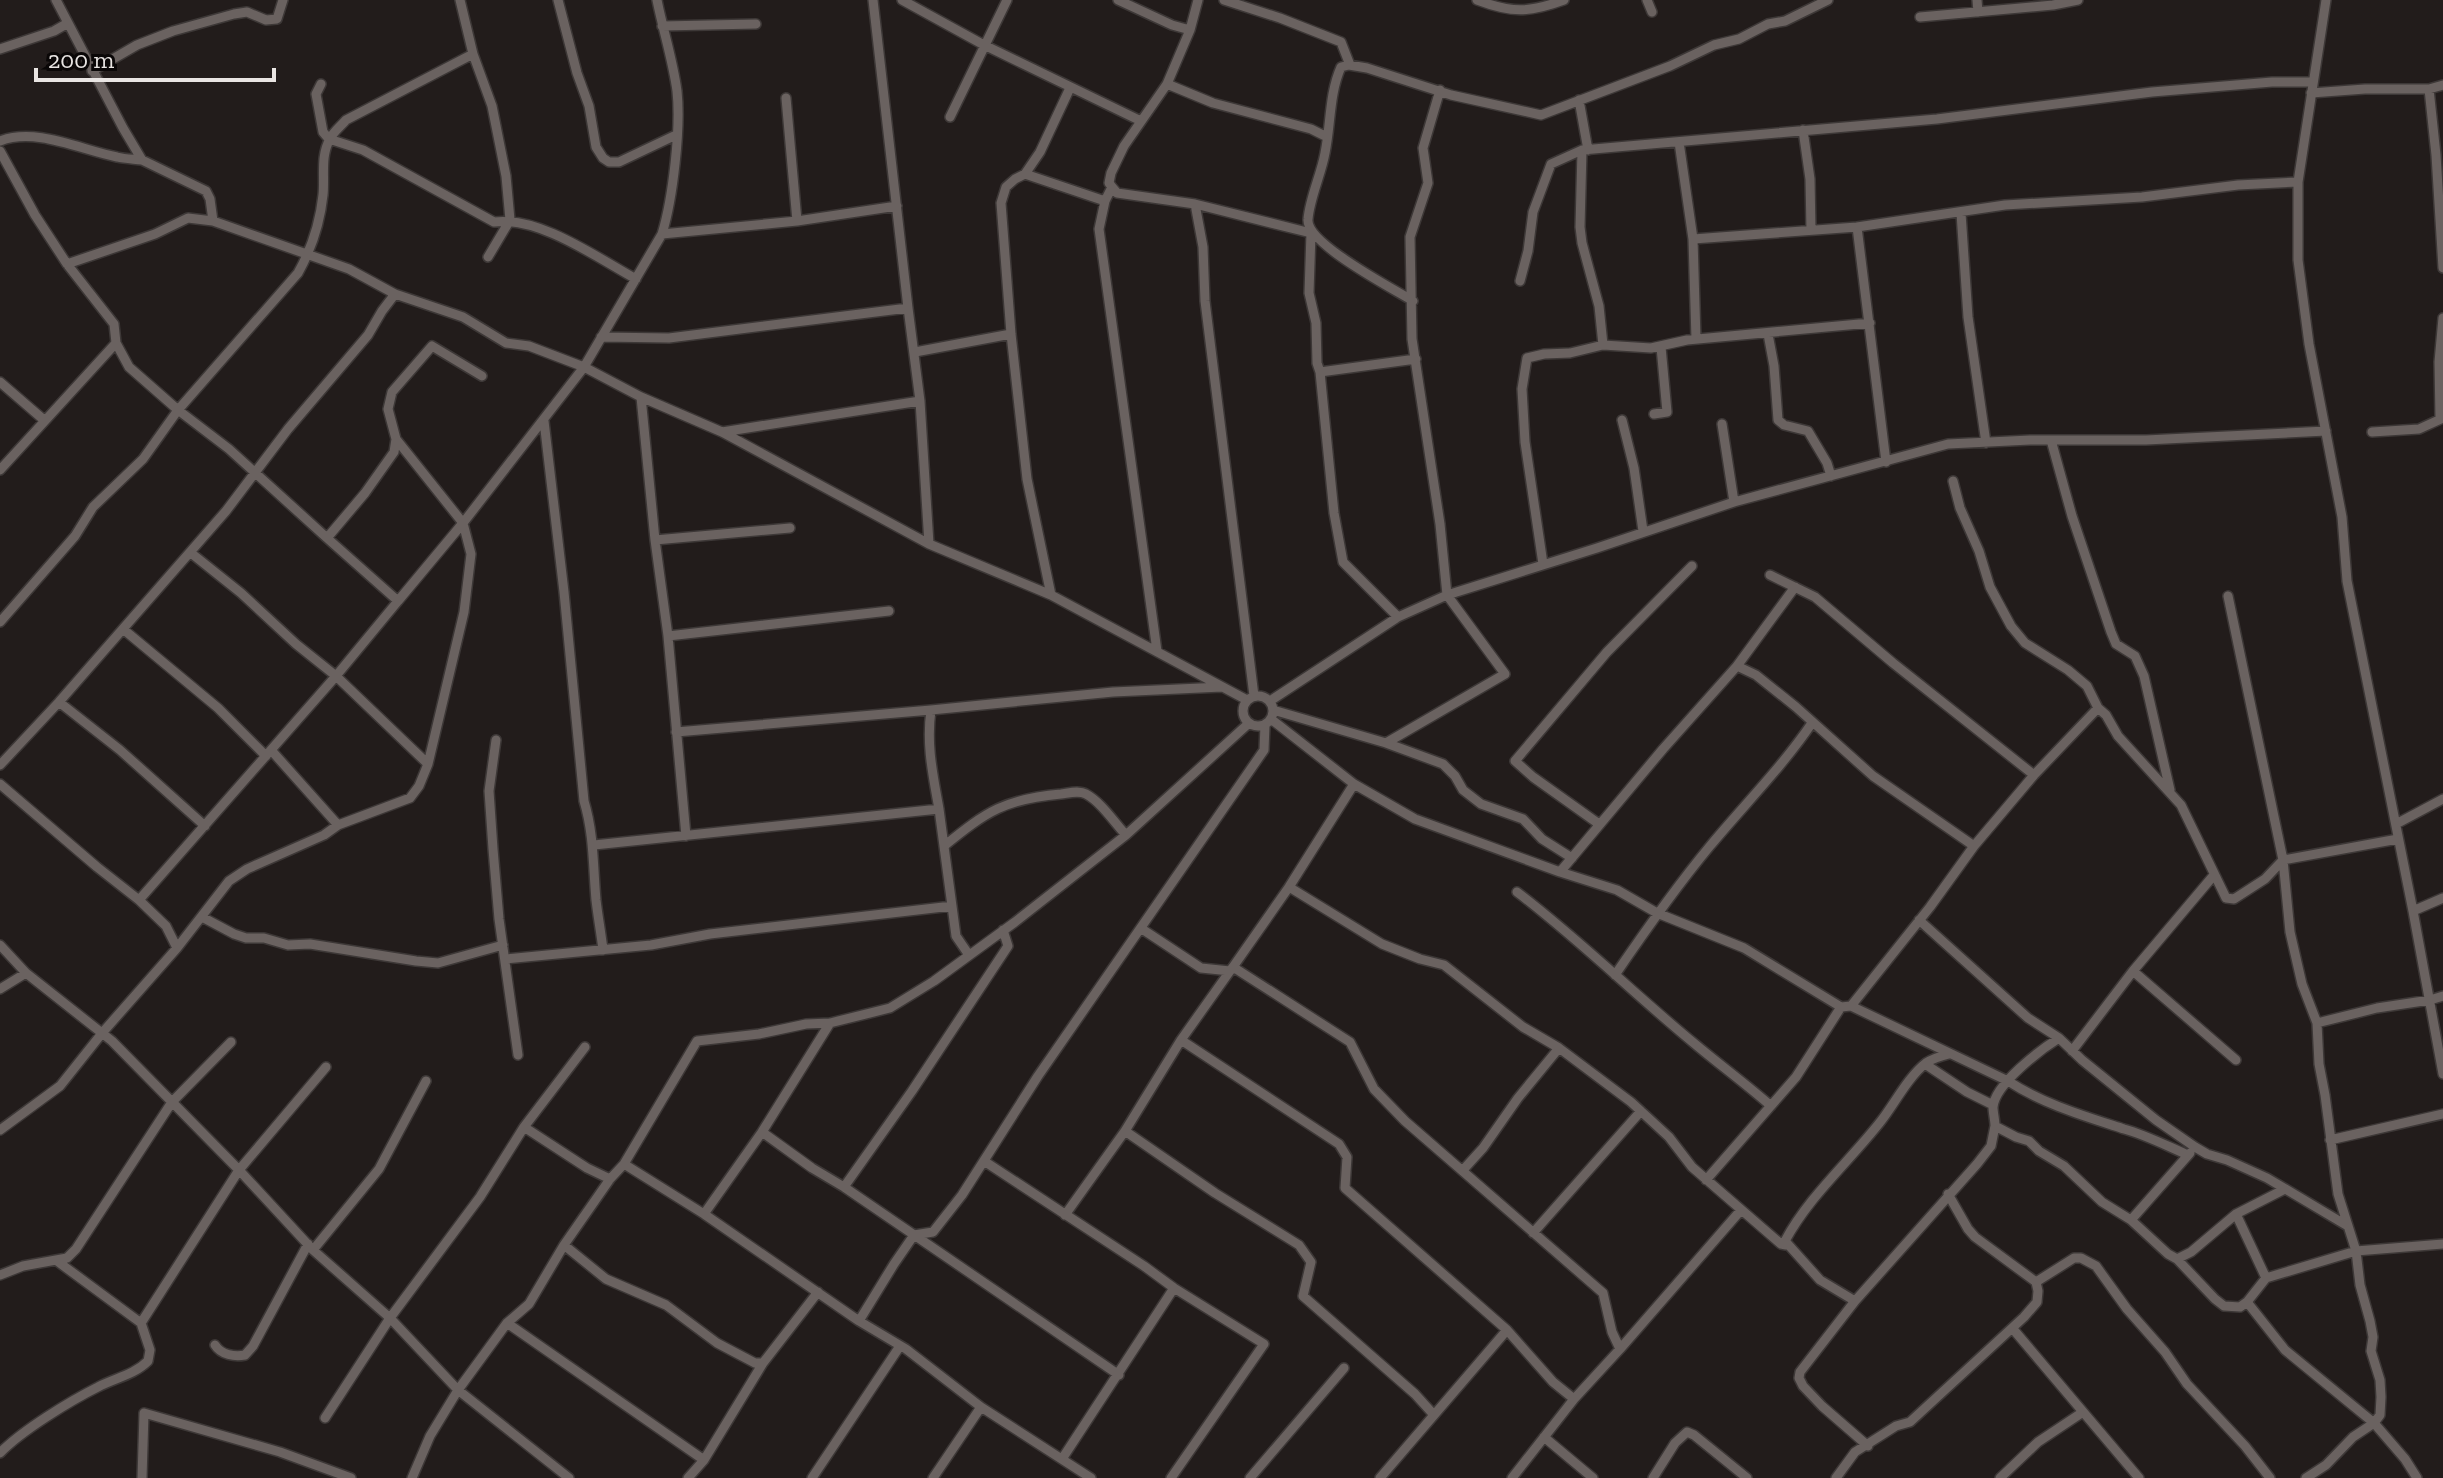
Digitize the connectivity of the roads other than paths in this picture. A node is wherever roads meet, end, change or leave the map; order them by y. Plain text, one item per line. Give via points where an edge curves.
1 (56, 0) edge
2 (283, 0) edge
3 (460, 0) edge
4 (558, 0) edge
5 (657, 0) edge
6 (873, 0) edge
7 (902, 0) edge
8 (1007, 0) edge
9 (1118, 0) edge
10 (1198, 0) edge
11 (1224, 0) edge
12 (1477, 0) edge
13 (1564, 0) edge
14 (1647, 0) edge
15 (1828, 0) edge
16 (1977, 0) edge
17 (2078, 0) edge
18 (2326, 0) edge
19 (1652, 12) dead end
20 (1978, 12) junction
21 (1920, 17) dead end
22 (68, 23) junction
23 (756, 24) dead end
24 (662, 26) junction
25 (1190, 30) junction
26 (984, 45) junction
27 (0, 49) edge
28 (473, 54) junction
29 (1350, 65) junction
30 (92, 71) junction
31 (321, 84) dead end
32 (1167, 84) junction
33 (2443, 85) edge
34 (1070, 88) junction
35 (2312, 88) junction
36 (2429, 89) junction
37 (1440, 90) junction
38 (786, 98) dead end
39 (1579, 100) junction
40 (950, 117) dead end
41 (1141, 121) junction
42 (1803, 130) junction
43 (676, 135) junction
44 (1327, 137) junction
45 (329, 139) junction
46 (0, 141) edge
47 (1679, 142) junction
48 (1585, 150) junction
49 (0, 151) edge
50 (142, 160) junction
51 (6, 162) junction
52 (0, 173) edge
53 (1025, 174) junction
54 (2298, 182) junction
55 (1112, 187) junction
56 (1105, 201) junction
57 (1195, 204) junction
58 (897, 206) junction
59 (1961, 213) junction
60 (510, 220) junction
61 (213, 221) junction
62 (797, 221) junction
63 (1857, 227) junction
64 (1811, 230) junction
65 (1311, 233) junction
66 (662, 234) junction
67 (1693, 239) junction
68 (308, 255) junction
69 (488, 257) dead end
70 (67, 264) junction
71 (2443, 268) edge
72 (636, 279) junction
73 (1520, 281) dead end
74 (395, 294) junction
75 (1413, 301) junction
76 (908, 308) junction
77 (2443, 318) edge
78 (1870, 323) junction
79 (1011, 334) junction
80 (1768, 334) junction
81 (601, 337) junction
82 (1696, 339) junction
83 (116, 343) junction
84 (1603, 345) junction
85 (1661, 347) junction
86 (915, 352) junction
87 (1416, 359) junction
88 (584, 367) junction
89 (1320, 372) junction
90 (482, 376) dead end
91 (0, 382) edge
92 (641, 397) junction
93 (920, 401) junction
94 (178, 410) junction
95 (1654, 414) dead end
96 (2441, 418) edge
97 (44, 420) junction
98 (1622, 420) dead end
99 (544, 421) junction
100 (1722, 424) dead end
101 (2326, 431) junction
102 (722, 432) junction
103 (2372, 432) dead end
104 (396, 439) junction
105 (2051, 440) junction
106 (1986, 443) junction
107 (1886, 462) junction
108 (0, 470) edge
109 (255, 474) junction
110 (1831, 476) junction
111 (1953, 481) dead end
112 (1734, 502) junction
113 (463, 523) junction
114 (790, 528) dead end
115 (1643, 531) junction
116 (327, 538) junction
117 (655, 540) junction
118 (929, 544) junction
119 (191, 553) junction
120 (1543, 564) junction
121 (1692, 566) dead end
122 (1770, 575) dead end
123 (1795, 587) junction
124 (1051, 595) junction
125 (1447, 595) junction
126 (2228, 596) dead end
127 (398, 601) junction
128 (889, 611) dead end
129 (1398, 617) junction
130 (0, 622) edge
131 (123, 629) junction
132 (668, 636) junction
133 (1157, 651) junction
134 (1737, 666) junction
135 (336, 676) junction
136 (1222, 687) junction
137 (1250, 698) junction
138 (59, 702) junction
139 (2098, 708) junction
140 (931, 710) junction
141 (1270, 714) junction
142 (1812, 723) junction
143 (1248, 724) junction
144 (676, 732) junction
145 (496, 740) dead end
146 (1386, 743) junction
147 (268, 753) junction
148 (428, 764) junction
149 (0, 765) edge
150 (2034, 775) junction
151 (0, 784) edge
152 (1354, 784) junction
153 (2170, 793) junction
154 (2443, 799) edge
155 (939, 809) junction
156 (1599, 824) junction
157 (2396, 824) junction
158 (338, 825) junction
159 (205, 826) junction
160 (1126, 835) junction
161 (686, 836) junction
162 (2398, 839) junction
163 (594, 845) junction
164 (944, 846) junction
165 (1974, 846) junction
166 (1572, 858) junction
167 (2283, 860) junction
168 (1560, 872) junction
169 (2214, 875) junction
170 (1289, 887) junction
171 (1517, 892) dead end
172 (2443, 898) edge
173 (139, 900) junction
174 (952, 906) junction
175 (2413, 911) junction
176 (1657, 913) junction
177 (202, 917) junction
178 (1919, 920) junction
179 (1142, 929) junction
180 (1003, 930) junction
181 (0, 945) edge
182 (503, 945) junction
183 (177, 948) junction
184 (603, 950) junction
185 (969, 955) junction
186 (505, 959) junction
187 (1231, 969) junction
188 (2133, 971) junction
189 (26, 973) junction
190 (1615, 975) junction
191 (0, 989) edge
192 (2443, 996) edge
193 (2430, 1000) junction
194 (1846, 1006) junction
195 (830, 1023) junction
196 (2317, 1023) junction
197 (103, 1032) junction
198 (2059, 1038) junction
199 (1181, 1040) junction
200 (231, 1042) dead end
201 (585, 1047) dead end
202 (1559, 1048) junction
203 (2072, 1051) junction
204 (1949, 1054) junction
205 (518, 1055) dead end
206 (2236, 1060) dead end
207 (1925, 1064) junction
208 (326, 1067) dead end
209 (2443, 1074) edge
210 (426, 1081) dead end
211 (2008, 1081) junction
212 (172, 1102) junction
213 (1993, 1105) junction
214 (1771, 1106) junction
215 (1641, 1111) junction
216 (2443, 1114) edge
217 (1995, 1126) junction
218 (524, 1127) junction
219 (0, 1130) edge
220 (1125, 1131) junction
221 (762, 1132) junction
222 (2330, 1140) junction
223 (2191, 1151) junction
224 (984, 1161) junction
225 (624, 1164) junction
226 (239, 1170) junction
227 (1463, 1170) junction
228 (610, 1179) junction
229 (1706, 1180) junction
230 (844, 1187) junction
231 (2285, 1189) junction
232 (1948, 1194) junction
233 (1741, 1210) junction
234 (704, 1214) junction
235 (2236, 1214) junction
236 (1065, 1215) junction
237 (2131, 1220) junction
238 (2346, 1225) junction
239 (1533, 1233) junction
240 (914, 1235) junction
241 (1785, 1241) junction
242 (2443, 1244) edge
243 (564, 1245) junction
244 (310, 1247) junction
245 (2356, 1251) junction
246 (2177, 1259) junction
247 (57, 1261) junction
248 (0, 1275) edge
249 (2266, 1278) junction
250 (2036, 1282) junction
251 (1174, 1288) junction
252 (818, 1292) junction
253 (1855, 1301) junction
254 (2247, 1302) junction
255 (390, 1318) junction
256 (859, 1321) junction
257 (141, 1323) junction
258 (507, 1323) junction
259 (2013, 1329) junction
260 (1507, 1330) junction
261 (215, 1345) dead end
262 (900, 1346) junction
263 (1620, 1349) junction
264 (763, 1363) junction
265 (1344, 1368) dead end
266 (1119, 1375) junction
267 (458, 1390) junction
268 (1574, 1399) junction
269 (981, 1407) junction
270 (2083, 1412) junction
271 (1434, 1415) junction
272 (325, 1418) dead end
273 (2374, 1423) junction
274 (1544, 1437) junction
275 (1868, 1446) junction
276 (0, 1453) edge
277 (1062, 1459) junction
278 (704, 1460) junction
279 (142, 1478) edge
280 (351, 1478) edge
281 (412, 1478) edge
282 (569, 1478) edge
283 (688, 1478) edge
284 (812, 1478) edge
285 (933, 1478) edge
286 (1091, 1478) edge
287 (1171, 1478) edge
288 (1250, 1478) edge
289 (1380, 1478) edge
290 (1512, 1478) edge
291 (1593, 1478) edge
292 (1653, 1478) edge
293 (1747, 1478) edge
294 (1836, 1478) edge
295 (2000, 1478) edge
296 (2139, 1478) edge
297 (2270, 1478) edge
298 (2306, 1478) edge
299 (2417, 1478) edge

1 - 22 street
2 - 30 street via 277,19 247,12 173,31
3 - 28 street
4 - 43 street via 603,158 619,162
5 - 24 street
6 - 58 street
7 - 26 street
8 - 26 street
9 - 25 street
10 - 25 street
11 - 29 street via 1341,42
12 - 13 street via 1529,11
14 - 19 street
15 - 39 street
16 - 20 street
17 - 20 street
18 - 35 street
20 - 21 street
22 - 27 street
22 - 30 street
23 - 24 street
24 - 43 street via 677,94
25 - 32 street
26 - 34 street
26 - 40 street
28 - 45 street via 346,120
28 - 60 street via 492,106
29 - 37 street
29 - 44 street via 1341,67 1335,82
30 - 50 street
31 - 45 street via 316,94
32 - 41 street
32 - 44 street
33 - 36 street
34 - 41 street
34 - 53 street
35 - 36 street
35 - 42 street via 2272,82
35 - 54 street
36 - 71 street
37 - 39 street via 1541,115
37 - 75 street via 1423,148 1428,183 1410,237
38 - 62 street
39 - 48 street
41 - 55 street via 1111,173
42 - 47 street
42 - 64 street
43 - 66 street
44 - 65 street via 1307,222
45 - 60 street via 363,150 494,222
45 - 68 street via 321,207
46 - 50 street via 10,137 69,143
47 - 48 street
47 - 67 street
48 - 73 street via 1551,164 1533,212
48 - 84 street via 1580,227
49 - 51 street
50 - 61 street via 206,191
51 - 52 street
51 - 70 street
53 - 56 street
53 - 79 street via 1006,187 1001,203
54 - 59 street
54 - 101 street via 2298,260
55 - 56 street
55 - 57 street via 1117,193
56 - 133 street via 1099,229
57 - 65 street
57 - 137 street
58 - 62 street
58 - 76 street
59 - 63 street
59 - 106 street via 1968,317
60 - 69 street
60 - 72 street via 555,235
61 - 68 street
61 - 70 street via 188,218
62 - 66 street
63 - 64 street
63 - 78 street
64 - 67 street
65 - 75 street
65 - 89 street via 1309,293
66 - 72 street
67 - 82 street
68 - 74 street
68 - 94 street
70 - 83 street via 114,324
72 - 81 street
74 - 88 street via 463,317 506,343
74 - 109 street
75 - 87 street
76 - 81 street via 669,338
76 - 86 street
77 - 96 street
78 - 80 street
78 - 107 street
79 - 86 street
79 - 124 street via 1027,479
80 - 82 street
80 - 110 street via 1778,420 1808,431
81 - 88 street
82 - 85 street
83 - 94 street via 129,367
83 - 97 street
84 - 85 street
84 - 120 street via 1527,358 1524,429
85 - 95 street via 1667,412
86 - 93 street
87 - 89 street
87 - 125 street
88 - 92 street
88 - 99 street
89 - 129 street via 1343,562
90 - 104 street via 432,346 392,392 388,409
91 - 97 street
92 - 102 street
92 - 117 street
93 - 102 street
93 - 118 street
94 - 109 street
94 - 130 street via 143,459 93,507 75,536
96 - 103 street via 2419,429
97 - 108 street
98 - 115 street
99 - 113 street
99 - 163 street via 584,801
100 - 112 street
101 - 105 street
101 - 157 street via 2347,581
102 - 118 street
104 - 113 street
104 - 116 street via 394,452
105 - 106 street
105 - 153 street via 2111,632 2116,644 2135,656 2144,676
106 - 107 street via 1948,444
107 - 110 street
109 - 116 street
109 - 119 street
110 - 112 street
111 - 139 street via 1990,587 2011,626 2025,643 2087,686
112 - 115 street
113 - 127 street
113 - 148 street via 471,554 464,612
114 - 117 street
115 - 120 street
116 - 127 street
117 - 132 street
118 - 124 street
119 - 131 street
119 - 135 street
120 - 125 street
121 - 156 street via 1607,652 1515,761
122 - 123 street
123 - 134 street
123 - 150 street via 1815,597
124 - 133 street
125 - 129 street
125 - 146 street via 1505,674
126 - 167 street
127 - 135 street
128 - 132 street
129 - 141 street
131 - 138 street
131 - 147 street
132 - 144 street
133 - 136 street
134 - 142 street via 1756,675
134 - 156 street
135 - 147 street
135 - 148 street
136 - 137 street
136 - 140 street
137 - 141 street via 1263,697
137 - 143 street via 1242,708
138 - 149 street
138 - 159 street
139 - 150 street
139 - 153 street
140 - 144 street
140 - 155 street via 928,753
141 - 143 street via 1256,727
141 - 146 street
141 - 152 street
141 - 179 street via 1264,750
142 - 165 street via 1873,776
142 - 176 street
143 - 160 street
144 - 161 street
145 - 182 street via 489,791
146 - 166 street via 1443,764 1481,804 1523,819
147 - 158 street
147 - 159 street
148 - 158 street via 410,798
150 - 165 street
151 - 173 street
152 - 168 street via 1415,819
152 - 170 street
153 - 169 street via 2181,805
154 - 157 street
155 - 161 street
155 - 164 street
156 - 166 street
157 - 162 street
158 - 177 street via 229,881
159 - 173 street
160 - 164 street via 1087,795 1076,792 1007,803
160 - 180 street
161 - 163 street
162 - 167 street
162 - 175 street
163 - 184 street
164 - 174 street
165 - 178 street
166 - 168 street
167 - 169 street via 2234,899 2226,898
167 - 196 street via 2290,932
168 - 176 street via 1617,890
169 - 188 street
170 - 187 street
170 - 202 street via 1382,944 1444,965 1523,1027
171 - 190 street
172 - 175 street
173 - 183 street via 166,926
174 - 184 street
174 - 185 street via 958,942
175 - 193 street
176 - 190 street
176 - 194 street via 1744,948
177 - 182 street via 246,938 416,961 438,963
177 - 183 street
178 - 194 street
178 - 198 street via 2028,1018
179 - 187 street via 1201,968
179 - 224 street
180 - 185 street
180 - 230 street via 1008,946
181 - 189 street
182 - 186 street
183 - 197 street
184 - 186 street
185 - 195 street via 890,1008
186 - 205 street
187 - 199 street
187 - 227 street via 1350,1042 1374,1089
188 - 203 street
188 - 206 street
189 - 191 street
189 - 197 street
190 - 214 street
192 - 193 street
193 - 196 street
193 - 209 street
194 - 204 street
194 - 214 street
195 - 221 street
195 - 225 street via 697,1041
196 - 222 street
197 - 212 street
197 - 219 street via 60,1086
198 - 203 street
198 - 211 street
199 - 220 street
199 - 260 street via 1339,1144 1347,1157 1345,1188
200 - 212 street
201 - 218 street
202 - 215 street
202 - 227 street
203 - 223 street
204 - 207 street
204 - 211 street
207 - 213 street
207 - 241 street
208 - 226 street
210 - 244 street via 379,1169
211 - 213 street
211 - 223 street via 2102,1123
212 - 226 street
212 - 247 street via 76,1249
213 - 217 street
214 - 229 street
215 - 229 street
215 - 239 street
216 - 222 street
217 - 232 street via 1991,1146
217 - 237 street via 2029,1141
218 - 228 street
218 - 255 street via 480,1197
220 - 236 street
220 - 271 street via 1299,1245 1311,1262 1303,1296
221 - 230 street
221 - 234 street
222 - 238 street
223 - 231 street via 2227,1160
223 - 237 street
224 - 236 street
224 - 240 street via 933,1232
225 - 228 street
225 - 234 street
226 - 244 street
226 - 257 street
227 - 239 street
228 - 243 street
229 - 233 street
230 - 240 street
231 - 235 street
231 - 238 street
232 - 250 street via 1975,1237
232 - 253 street
233 - 241 street via 1776,1242 1786,1245
233 - 263 street
234 - 252 street
235 - 246 street
235 - 249 street
236 - 251 street
237 - 246 street
238 - 245 street
239 - 263 street via 1603,1293
240 - 256 street
240 - 266 street
241 - 253 street via 1820,1280
242 - 245 street
243 - 258 street via 529,1304
243 - 264 street via 606,1279 666,1305 717,1343
244 - 255 street
244 - 261 street via 245,1355 230,1355
245 - 249 street
245 - 273 street via 2380,1380 2380,1415
246 - 254 street via 2224,1306
247 - 248 street
247 - 257 street
249 - 254 street
250 - 259 street via 2037,1302
250 - 297 street via 2074,1258 2096,1266 2187,1384
251 - 266 street
251 - 287 street via 1264,1344
252 - 256 street
252 - 264 street
253 - 275 street via 1799,1378
254 - 273 street via 2285,1350
255 - 267 street
255 - 272 street
256 - 262 street
257 - 276 street via 150,1350 144,1365 98,1387
258 - 267 street
258 - 278 street
259 - 270 street
259 - 275 street via 1910,1422
260 - 268 street
260 - 271 street
262 - 269 street
262 - 284 street
263 - 268 street
264 - 278 street
265 - 288 street
266 - 277 street
267 - 281 street
267 - 282 street
268 - 274 street
269 - 277 street
269 - 285 street
270 - 295 street via 2038,1442
270 - 296 street
271 - 289 street
273 - 298 street
273 - 299 street
274 - 290 street
274 - 291 street
275 - 294 street via 1855,1452
277 - 286 street
278 - 283 street
279 - 280 street via 144,1413
292 - 293 street via 1687,1432

